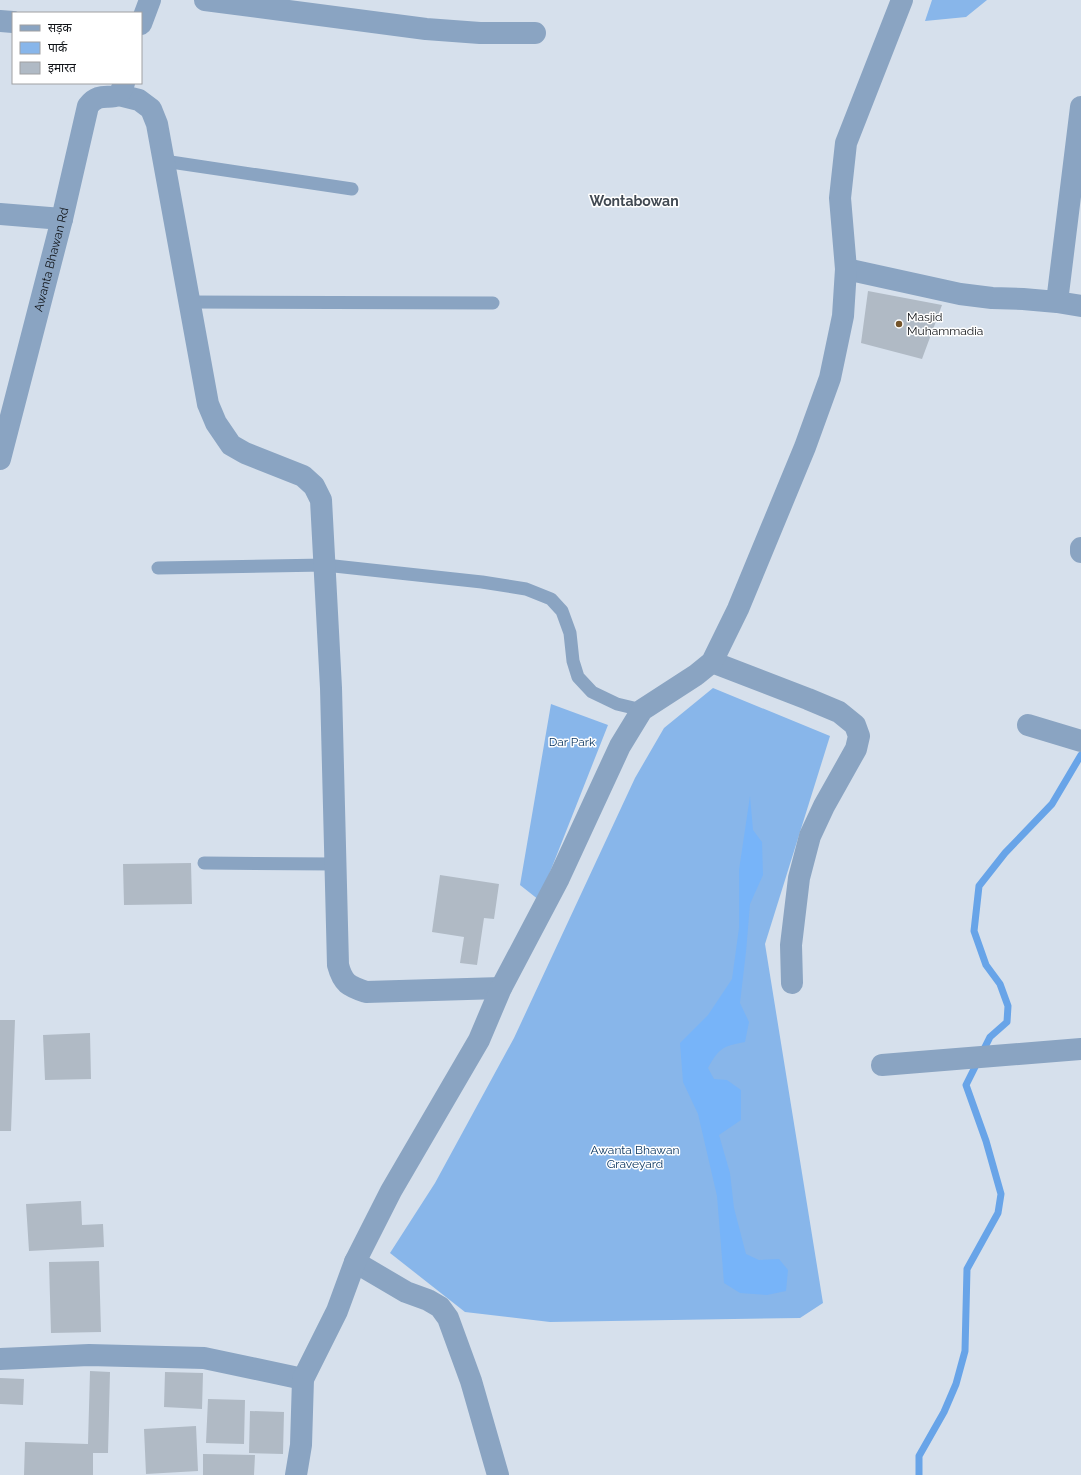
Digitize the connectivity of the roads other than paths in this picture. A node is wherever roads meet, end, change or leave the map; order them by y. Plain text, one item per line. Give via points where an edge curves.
1 (150, 0) edge
2 (204, 0) edge
3 (902, 0) edge
4 (0, 21) edge
5 (142, 21) edge
6 (12, 22) edge
7 (536, 33) dead end
8 (122, 89) edge
9 (1081, 107) edge
10 (164, 161) junction
11 (352, 189) dead end
12 (0, 214) edge
13 (62, 219) junction
14 (846, 270) junction
15 (190, 302) junction
16 (1057, 302) junction
17 (494, 303) dead end
18 (1081, 306) edge
19 (0, 459) edge
20 (1081, 548) edge
21 (1081, 552) edge
22 (325, 566) junction
23 (158, 568) dead end
24 (712, 662) junction
25 (642, 710) junction
26 (1028, 725) dead end
27 (1078, 741) edge
28 (204, 863) dead end
29 (335, 864) junction
30 (792, 983) dead end
31 (501, 988) junction
32 (1081, 1049) edge
33 (882, 1065) dead end
34 (356, 1262) junction
35 (0, 1359) edge
36 (304, 1379) junction
37 (296, 1475) edge
38 (300, 1475) edge
39 (498, 1475) edge

1 - 5 street
2 - 7 street via 426,29 480,34
3 - 14 street via 846,143 840,198
4 - 6 street
8 - 10 street, Awanta Bhawan Rd via 151,109 157,124
8 - 13 street, Awanta Bhawan Rd via 99,97 88,106
9 - 16 street
10 - 11 lane
10 - 15 street, Awanta Bhawan Rd
12 - 13 street
13 - 19 street, Awanta Bhawan Rd
14 - 16 street via 960,294
14 - 24 street via 843,316 830,378 805,447 744,594
15 - 17 lane
15 - 22 street, Awanta Bhawan Rd via 208,404 216,424 231,445 304,476 314,486 321,500
16 - 18 street
20 - 21 street
22 - 23 lane
22 - 25 lane via 482,582 526,590 551,599 562,611 570,632 573,661 578,677 592,692 617,704
22 - 29 street, Awanta Bhawan Rd
24 - 25 street
24 - 30 street via 839,712 855,725 859,736 856,749 810,836 799,878 791,946
25 - 31 street via 620,746 559,878
26 - 27 street
28 - 29 lane
29 - 31 street, Awanta Bhawan Rd via 338,965 341,977 349,986 366,992
31 - 34 street via 479,1040 391,1191
32 - 33 street
34 - 36 street
34 - 39 street via 406,1292 440,1307 448,1318 472,1381
35 - 36 street via 89,1354 204,1358
36 - 37 street via 301,1445
37 - 38 street

